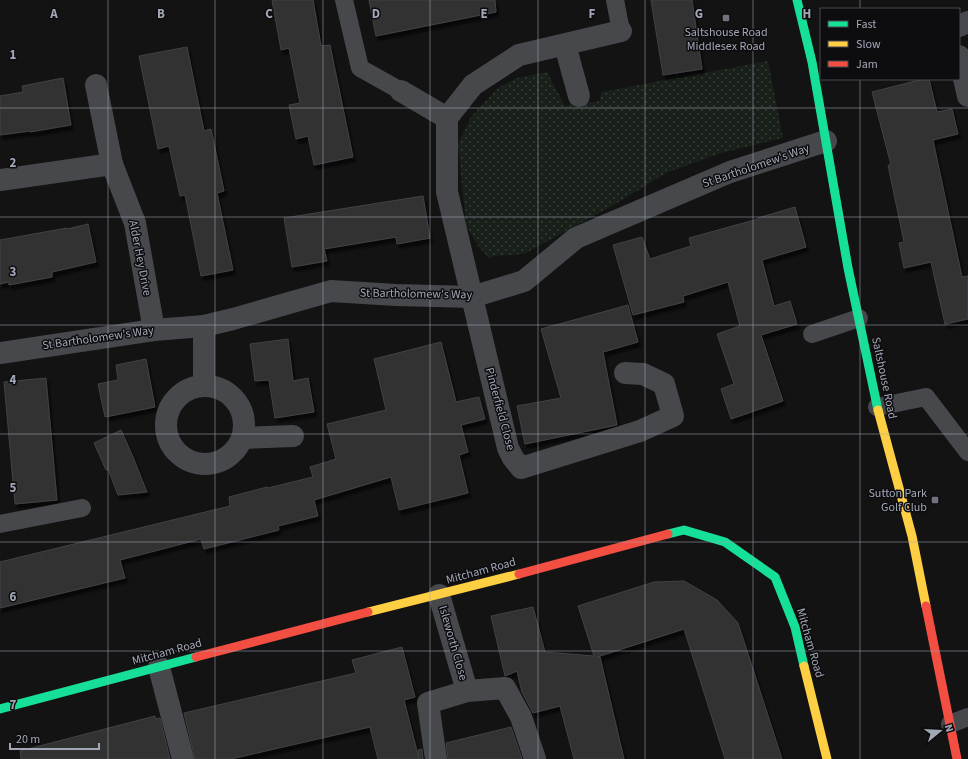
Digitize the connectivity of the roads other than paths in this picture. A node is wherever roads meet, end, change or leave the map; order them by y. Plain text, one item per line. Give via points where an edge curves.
1 (344, 0) edge
2 (615, 0) edge
3 (797, 0) edge
4 (621, 31) joint
5 (565, 44) junction
6 (960, 60) edge
7 (816, 61) edge
8 (96, 85) dead end
9 (401, 91) joint
10 (580, 96) dead end
11 (968, 96) edge
12 (447, 118) junction
13 (826, 141) junction
14 (112, 164) junction
15 (0, 180) edge
16 (472, 297) junction
17 (859, 318) junction
18 (204, 326) junction
19 (154, 330) junction
20 (812, 334) dead end
21 (0, 353) edge
22 (625, 374) dead end
23 (204, 385) junction
24 (877, 407) junction
25 (952, 431) junction
26 (293, 436) dead end
27 (243, 438) junction
28 (968, 439) edge
29 (968, 452) edge
30 (82, 508) dead end
31 (0, 524) edge
32 (439, 595) junction
33 (159, 667) junction
34 (467, 691) junction
35 (0, 709) edge
36 (968, 717) edge
37 (950, 724) junction
38 (183, 759) edge
39 (436, 759) edge
40 (535, 759) edge
41 (827, 759) edge
42 (956, 759) edge

1 - 9 lane via 360,68
2 - 4 lane
3 - 7 street, Saltshouse Road
4 - 5 street
5 - 10 street
5 - 12 street via 519,55 473,85
6 - 11 street
7 - 13 street, Saltshouse Road
8 - 14 street, Alder Hey Drive
9 - 12 street
12 - 16 street, Pinderfield Close via 447,192
13 - 16 street, St Bartholomew's Way via 730,172 576,238 524,281
13 - 17 street, Saltshouse Road
14 - 15 street
14 - 19 street, Alder Hey Drive via 135,223
16 - 18 street, St Bartholomew's Way via 331,291
16 - 22 street, Pinderfield Close via 508,448 521,468 640,431 673,416 664,384 643,374
17 - 20 lane
17 - 24 street, Saltshouse Road
18 - 19 street, St Bartholomew's Way
18 - 23 street
19 - 21 street, St Bartholomew's Way
23 - 27 street via 217,387 237,402 243,413
23 - 27 street via 191,388 179,395 171,405 166,418 166,431 171,444 180,455 191,462 216,463 227,458
24 - 25 lane via 926,397
24 - 37 street, Saltshouse Road via 912,536
25 - 28 lane
25 - 29 lane
26 - 27 street
30 - 31 lane
32 - 33 street, Mitcham Road
32 - 34 street, Isleworth Close
32 - 41 street, Mitcham Road via 684,530 725,542 775,577 795,627
33 - 35 street, Mitcham Road
33 - 38 street
34 - 39 street, Isleworth Close via 428,703
34 - 40 street, Isleworth Close via 505,688 521,717
36 - 37 lane
37 - 42 street, Saltshouse Road

